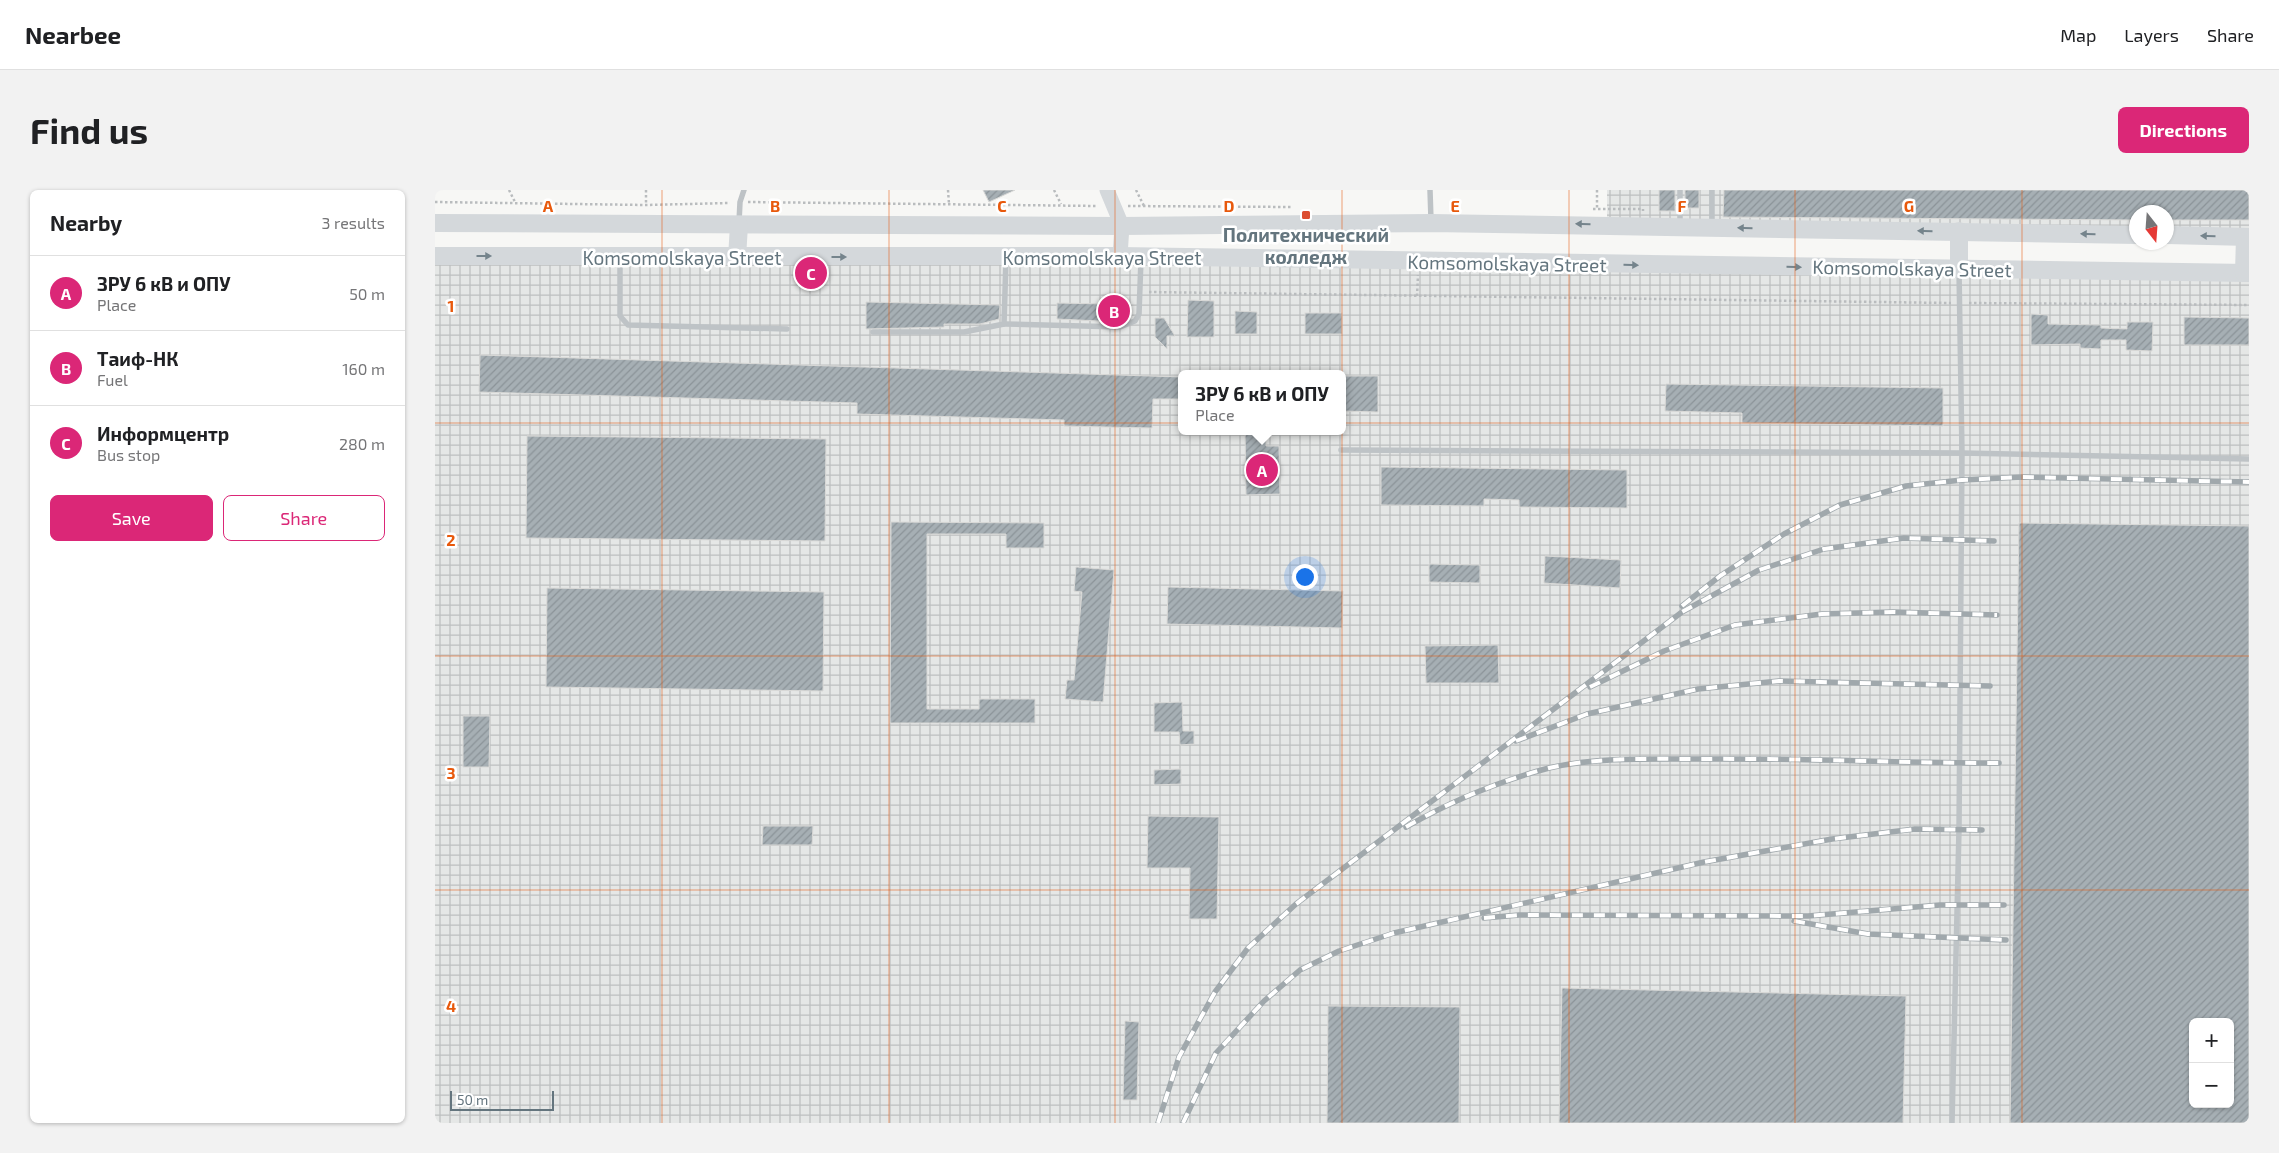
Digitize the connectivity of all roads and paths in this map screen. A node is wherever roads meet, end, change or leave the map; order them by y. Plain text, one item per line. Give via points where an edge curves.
1 (509, 190) edge
2 (646, 190) edge
3 (744, 190) edge
4 (948, 190) edge
5 (1054, 190) edge
6 (1107, 190) edge
7 (1136, 190) edge
8 (1431, 190) edge
9 (1597, 190) edge
10 (1680, 190) edge
11 (1712, 190) edge
12 (435, 202) edge
13 (515, 202) junction
14 (740, 202) junction
15 (949, 204) junction
16 (1061, 204) junction
17 (646, 205) junction
18 (1113, 206) junction
19 (1597, 209) dead end
20 (1431, 222) junction
21 (435, 223) edge
22 (739, 225) junction
23 (1122, 226) junction
24 (1680, 226) junction
25 (1712, 227) junction
26 (1959, 231) junction
27 (2129, 235) edge
28 (2174, 235) edge
29 (2247, 237) edge
30 (435, 256) edge
31 (1120, 256) junction
32 (1141, 256) junction
33 (619, 257) junction
34 (1007, 257) junction
35 (737, 258) junction
36 (1419, 268) dead end
37 (1959, 269) junction
38 (2247, 272) edge
39 (1140, 292) junction
40 (1417, 296) junction
41 (1959, 303) junction
42 (2249, 305) edge
43 (1004, 324) junction
44 (787, 329) dead end
45 (873, 332) dead end
46 (1341, 450) dead end
47 (1962, 452) junction
48 (2249, 459) edge
49 (1953, 1123) edge

1 - 13 path
2 - 17 path
3 - 14 lane
4 - 15 path
5 - 16 path
6 - 18 street
7 - 18 path via 1144,206
8 - 20 lane
9 - 19 path
10 - 24 lane
11 - 25 lane
12 - 13 path
13 - 17 path
14 - 15 path
14 - 17 path
14 - 22 lane
15 - 16 path
16 - 18 path
18 - 23 street
20 - 23 main road, Komsomolskaya Street
24 -> 20 main road, Komsomolskaya Street
21 - 22 main road, Komsomolskaya Street
22 - 23 main road, Komsomolskaya Street
22 - 35 main road
23 - 31 street
24 - 25 main road, Komsomolskaya Street
26 -> 25 main road, Komsomolskaya Street
27 -> 26 main road, Komsomolskaya Street
26 - 37 main road
29 -> 28 main road
29 - 38 main road
30 -> 33 main road, Komsomolskaya Street
31 - 32 main road, Komsomolskaya Street
31 - 34 main road, Komsomolskaya Street
32 -> 37 main road, Komsomolskaya Street
32 - 39 lane
33 - 35 main road, Komsomolskaya Street
33 - 44 lane via 620,316 628,325
35 -> 34 main road, Komsomolskaya Street
34 - 43 lane
36 - 40 path
37 - 38 main road, Komsomolskaya Street
37 - 41 lane
39 - 40 path
39 - 43 lane via 1139,314 1129,325
40 - 41 path
41 - 42 path
41 - 47 lane
43 - 45 lane via 964,332
46 - 47 lane
47 - 48 lane
47 - 49 lane

